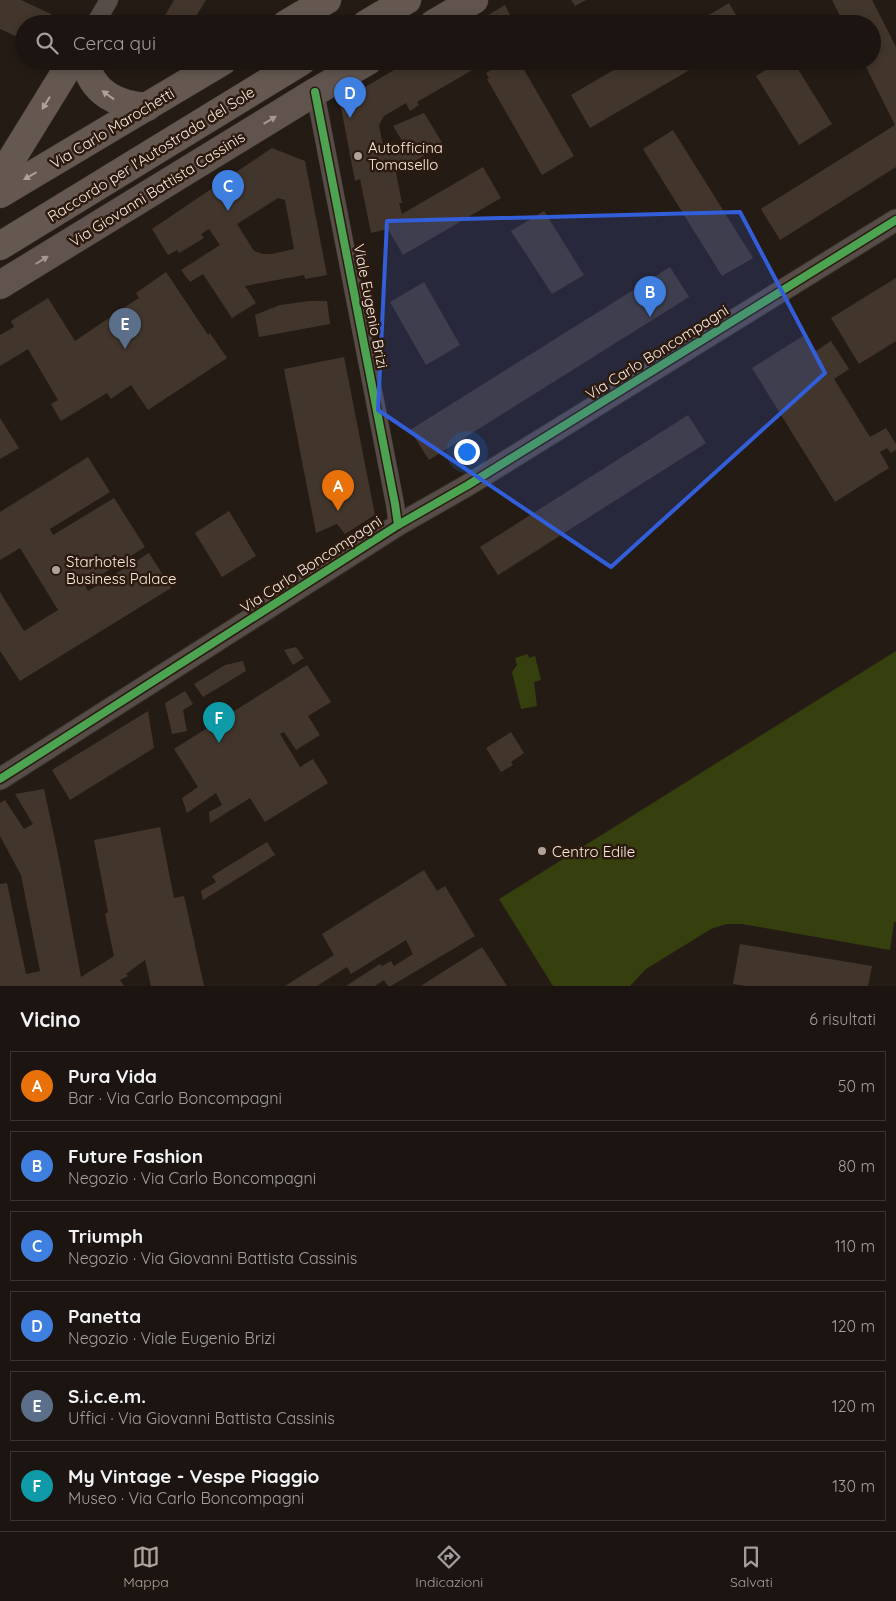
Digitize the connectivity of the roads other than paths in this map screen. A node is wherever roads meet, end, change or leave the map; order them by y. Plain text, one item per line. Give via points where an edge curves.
1 (109, 0) edge
2 (327, 0) edge
3 (407, 0) edge
4 (474, 0) edge
5 (100, 15) edge
6 (301, 15) edge
7 (381, 15) edge
8 (448, 15) edge
9 (66, 70) edge
10 (88, 70) edge
11 (208, 70) edge
12 (287, 70) edge
13 (353, 70) edge
14 (315, 92) junction
15 (147, 107) junction
16 (0, 178) edge
17 (0, 194) edge
18 (896, 220) edge
19 (0, 246) edge
20 (0, 285) edge
21 (398, 525) junction
22 (0, 779) edge

1 - 5 street
2 - 6 highway
3 - 7 highway
4 - 8 main road
9 -> 16 highway
15 -> 10 highway via 120,103 108,96 90,77
11 - 15 highway, Via Carlo Marochetti
12 - 19 highway, Raccordo per l'Autostrada del Sole
13 - 14 main road
20 -> 14 main road, Via Giovanni Battista Cassinis
14 - 21 street, Viale Eugenio Brizi
15 -> 17 highway, Via Carlo Marochetti
18 - 21 street, Via Carlo Boncompagni
21 - 22 street, Via Carlo Boncompagni

